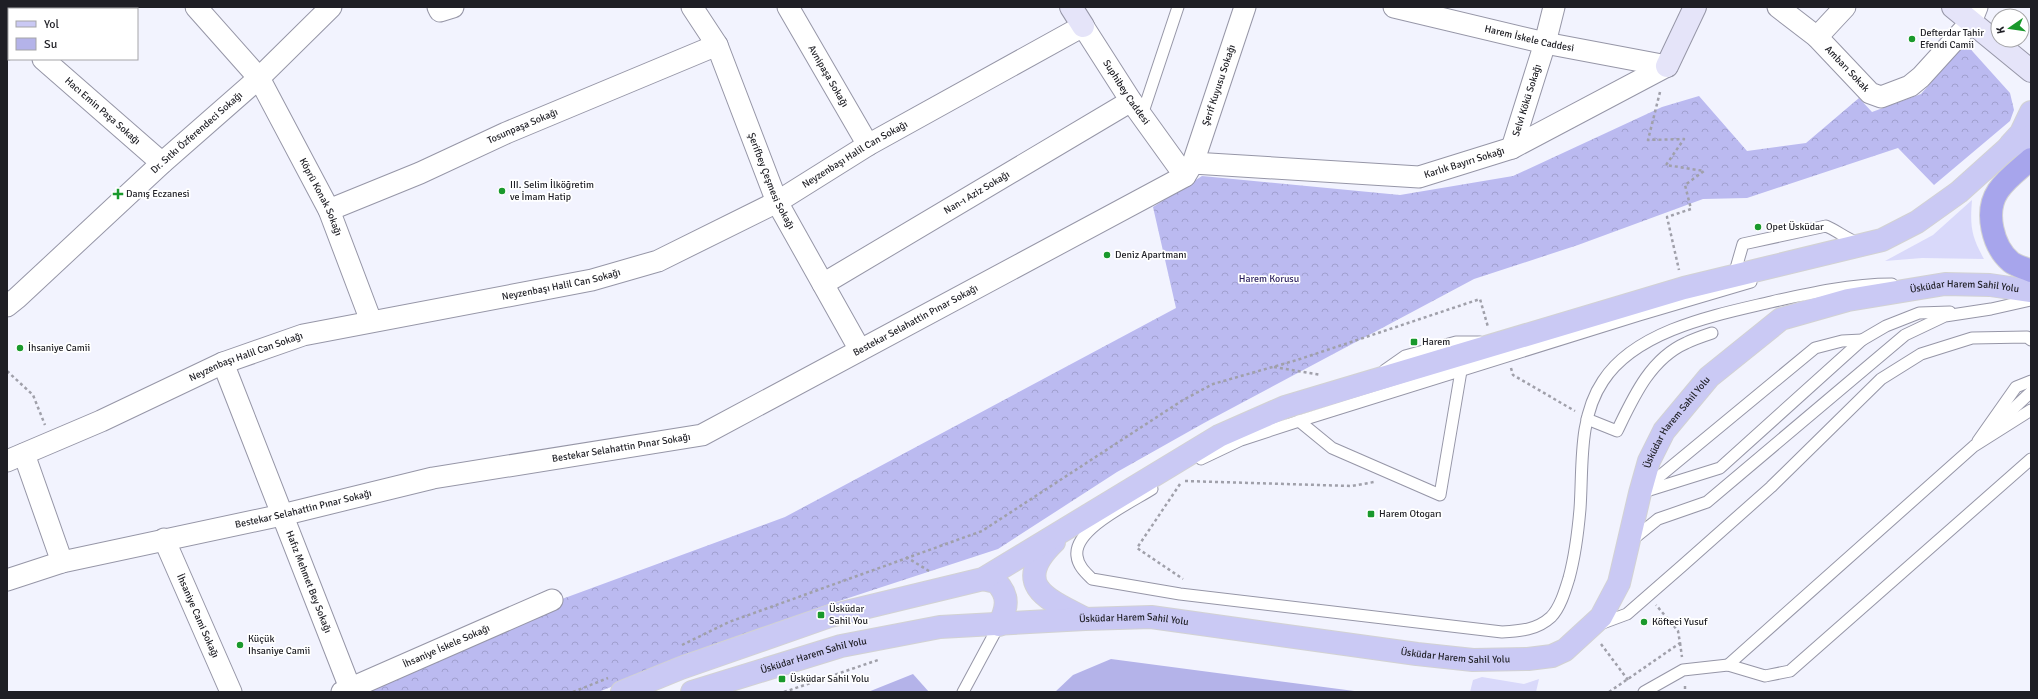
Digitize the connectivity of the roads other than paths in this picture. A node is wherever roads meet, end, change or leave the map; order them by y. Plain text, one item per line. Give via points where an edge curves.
1 (196, 7) edge
2 (331, 7) edge
3 (438, 7) edge
4 (453, 7) edge
5 (692, 7) edge
6 (788, 7) edge
7 (1071, 7) edge
8 (1178, 7) edge
9 (1245, 7) edge
10 (1394, 7) edge
11 (1554, 7) edge
12 (1695, 7) edge
13 (1778, 7) edge
14 (1845, 7) edge
15 (1953, 7) edge
16 (1974, 15) edge
17 (1086, 16) edge
18 (1817, 38) junction
19 (1545, 43) junction
20 (717, 45) junction
21 (44, 60) edge
22 (1667, 66) junction
23 (2031, 71) edge
24 (259, 78) junction
25 (1137, 108) junction
26 (2031, 112) edge
27 (2031, 136) edge
28 (868, 145) junction
29 (1512, 148) junction
30 (2008, 148) junction
31 (2031, 159) edge
32 (162, 163) junction
33 (1189, 169) junction
34 (777, 202) junction
35 (329, 210) junction
36 (1863, 244) junction
37 (1816, 255) junction
38 (2031, 271) edge
39 (1734, 275) junction
40 (822, 284) junction
41 (1945, 284) junction
42 (2031, 291) edge
43 (2031, 300) edge
44 (7, 306) edge
45 (1976, 311) junction
46 (371, 321) junction
47 (1712, 333) dead end
48 (1862, 340) junction
49 (2031, 340) edge
50 (860, 350) junction
51 (223, 363) junction
52 (1461, 371) junction
53 (2031, 381) edge
54 (2031, 392) edge
55 (2031, 410) edge
56 (1587, 418) junction
57 (1299, 421) junction
58 (1974, 446) junction
59 (15, 458) edge
60 (2031, 459) edge
61 (1640, 493) junction
62 (282, 516) junction
63 (1066, 530) junction
64 (164, 540) junction
65 (1630, 542) junction
66 (62, 562) junction
67 (983, 579) junction
68 (7, 580) edge
69 (552, 600) dead end
70 (1085, 619) junction
71 (998, 625) junction
72 (1594, 635) junction
73 (1728, 666) junction
74 (619, 684) edge
75 (346, 690) edge
76 (232, 692) edge
77 (692, 692) edge
78 (963, 692) edge
79 (1644, 692) edge

1 - 24 street, Köprü Konak Sokağı
2 - 24 street, Dr. Sıtkı Özferendeci Sokağı
3 - 4 street via 440,11
5 - 20 street, Şerifbey Çeşmesi Sokağı
6 - 28 street, Avnipaşa Sokağı
7 - 17 street, Suphibey Caddesi
8 - 25 lane
9 - 33 street, Şerif Kuyusu Sokağı
10 - 19 street, Harem İskele Caddesi
11 - 19 street, Selvi Kökü Sokağı
12 - 22 street
13 - 18 street, Ambarı Sokak
14 - 18 street
15 - 16 street
16 - 18 street, Ambarı Sokak via 1910,86 1881,97 1870,93
16 - 23 street
17 - 25 street, Suphibey Caddesi
17 - 28 street, Neyzenbaşı Halil Can Sokağı
19 - 22 street, Harem İskele Caddesi
19 - 29 street, Selvi Kökü Sokağı
20 - 34 street, Şerifbey Çeşmesi Sokağı
20 - 35 street, Tosunpaşa Sokağı
21 - 32 street, Hacı Emin Paşa Sokağı
22 - 29 street, Karlık Bayırı Sokağı
24 - 32 street, Dr. Sıtkı Özferendeci Sokağı
24 - 35 street, Köprü Konak Sokağı
25 - 33 street, Suphibey Caddesi
25 - 40 street, Nan-ı Aziz Sokağı
26 - 30 main road via 2021,133
27 - 30 main road
28 - 34 street, Neyzenbaşı Halil Can Sokağı
29 - 33 street, Karlık Bayırı Sokağı via 1419,177
30 - 36 main road via 1959,192 1917,222 1882,240
31 - 38 highway via 1997,192 1991,215 1994,237 1999,249 2012,263
32 - 44 street, Dr. Sıtkı Özferendeci Sokağı
33 - 50 street, Bestekar Selahattin Pınar Sokağı
34 - 40 street, Şerifbey Çeşmesi Sokağı
34 - 46 street, Neyzenbaşı Halil Can Sokağı via 658,260 592,280
35 - 46 street, Köprü Konak Sokağı
36 - 37 main road
36 - 39 lane via 1847,239 1826,226 1743,244
37 - 39 main road
37 - 52 lane via 1789,271
39 - 63 main road via 1496,336 1364,384 1285,407 1219,436
40 - 50 street, Şerifbey Çeşmesi Sokağı
41 - 42 main road, Üsküdar Harem Sahil Yolu via 1990,285
41 - 56 lane via 1865,284 1814,292 1703,318 1644,344 1621,360 1603,380
41 - 61 main road, Üsküdar Harem Sahil Yolu via 1848,300 1781,318 1709,377 1664,431 1649,461
43 - 45 lane
45 - 48 lane via 1919,313 1886,326
45 - 65 lane via 1945,316 1905,336 1707,502 1658,519
46 - 51 street, Neyzenbaşı Halil Can Sokağı via 303,335
47 - 56 lane via 1685,343 1667,355 1650,372 1617,431
48 - 61 lane via 1720,468
48 - 61 lane via 1842,341 1815,348
49 - 72 lane via 2027,337 1972,338 1921,354 1881,380 1771,487 1627,614
50 - 62 street, Bestekar Selahattin Pınar Sokağı via 702,435 433,478
51 - 59 street, Neyzenbaşı Halil Can Sokağı via 101,421
51 - 62 street, Hafız Mehmet Bey Sokağı
52 - 57 lane
52 - 57 lane via 1440,494 1332,448
53 - 58 lane via 2016,387
54 - 58 lane
55 - 58 lane
56 - 57 lane via 1580,510 1572,565 1566,588 1552,616 1534,628 1519,632 1502,632 1180,594 1092,579 1082,568 1077,556 1080,542 1090,528 1208,455 1241,440
58 - 73 lane
59 - 66 street
60 - 73 lane via 1790,671 1765,676
61 - 65 main road, Üsküdar Harem Sahil Yolu
62 - 64 street, Bestekar Selahattin Pınar Sokağı
62 - 75 street, Hafız Mehmet Bey Sokağı
63 - 67 main road
63 - 70 main road via 1043,552 1034,573 1035,583 1040,592 1052,602
64 - 66 street, Bestekar Selahattin Pınar Sokağı
64 - 76 street, İhsaniye Cami Sokağı
65 - 72 main road, Üsküdar Harem Sahil Yolu via 1619,583
66 - 68 street, Bestekar Selahattin Pınar Sokağı
67 - 71 main road via 996,582 1005,594 1006,610
67 - 74 main road via 830,616 681,668
69 - 75 street, İhsaniye İskele Sokağı
70 - 71 main road, Üsküdar Harem Sahil Yolu
70 - 72 main road, Üsküdar Harem Sahil Yolu via 1151,617 1473,660 1552,656
71 - 77 main road, Üsküdar Harem Sahil Yolu via 940,627 841,646
71 - 78 lane
73 - 79 lane via 1683,670

